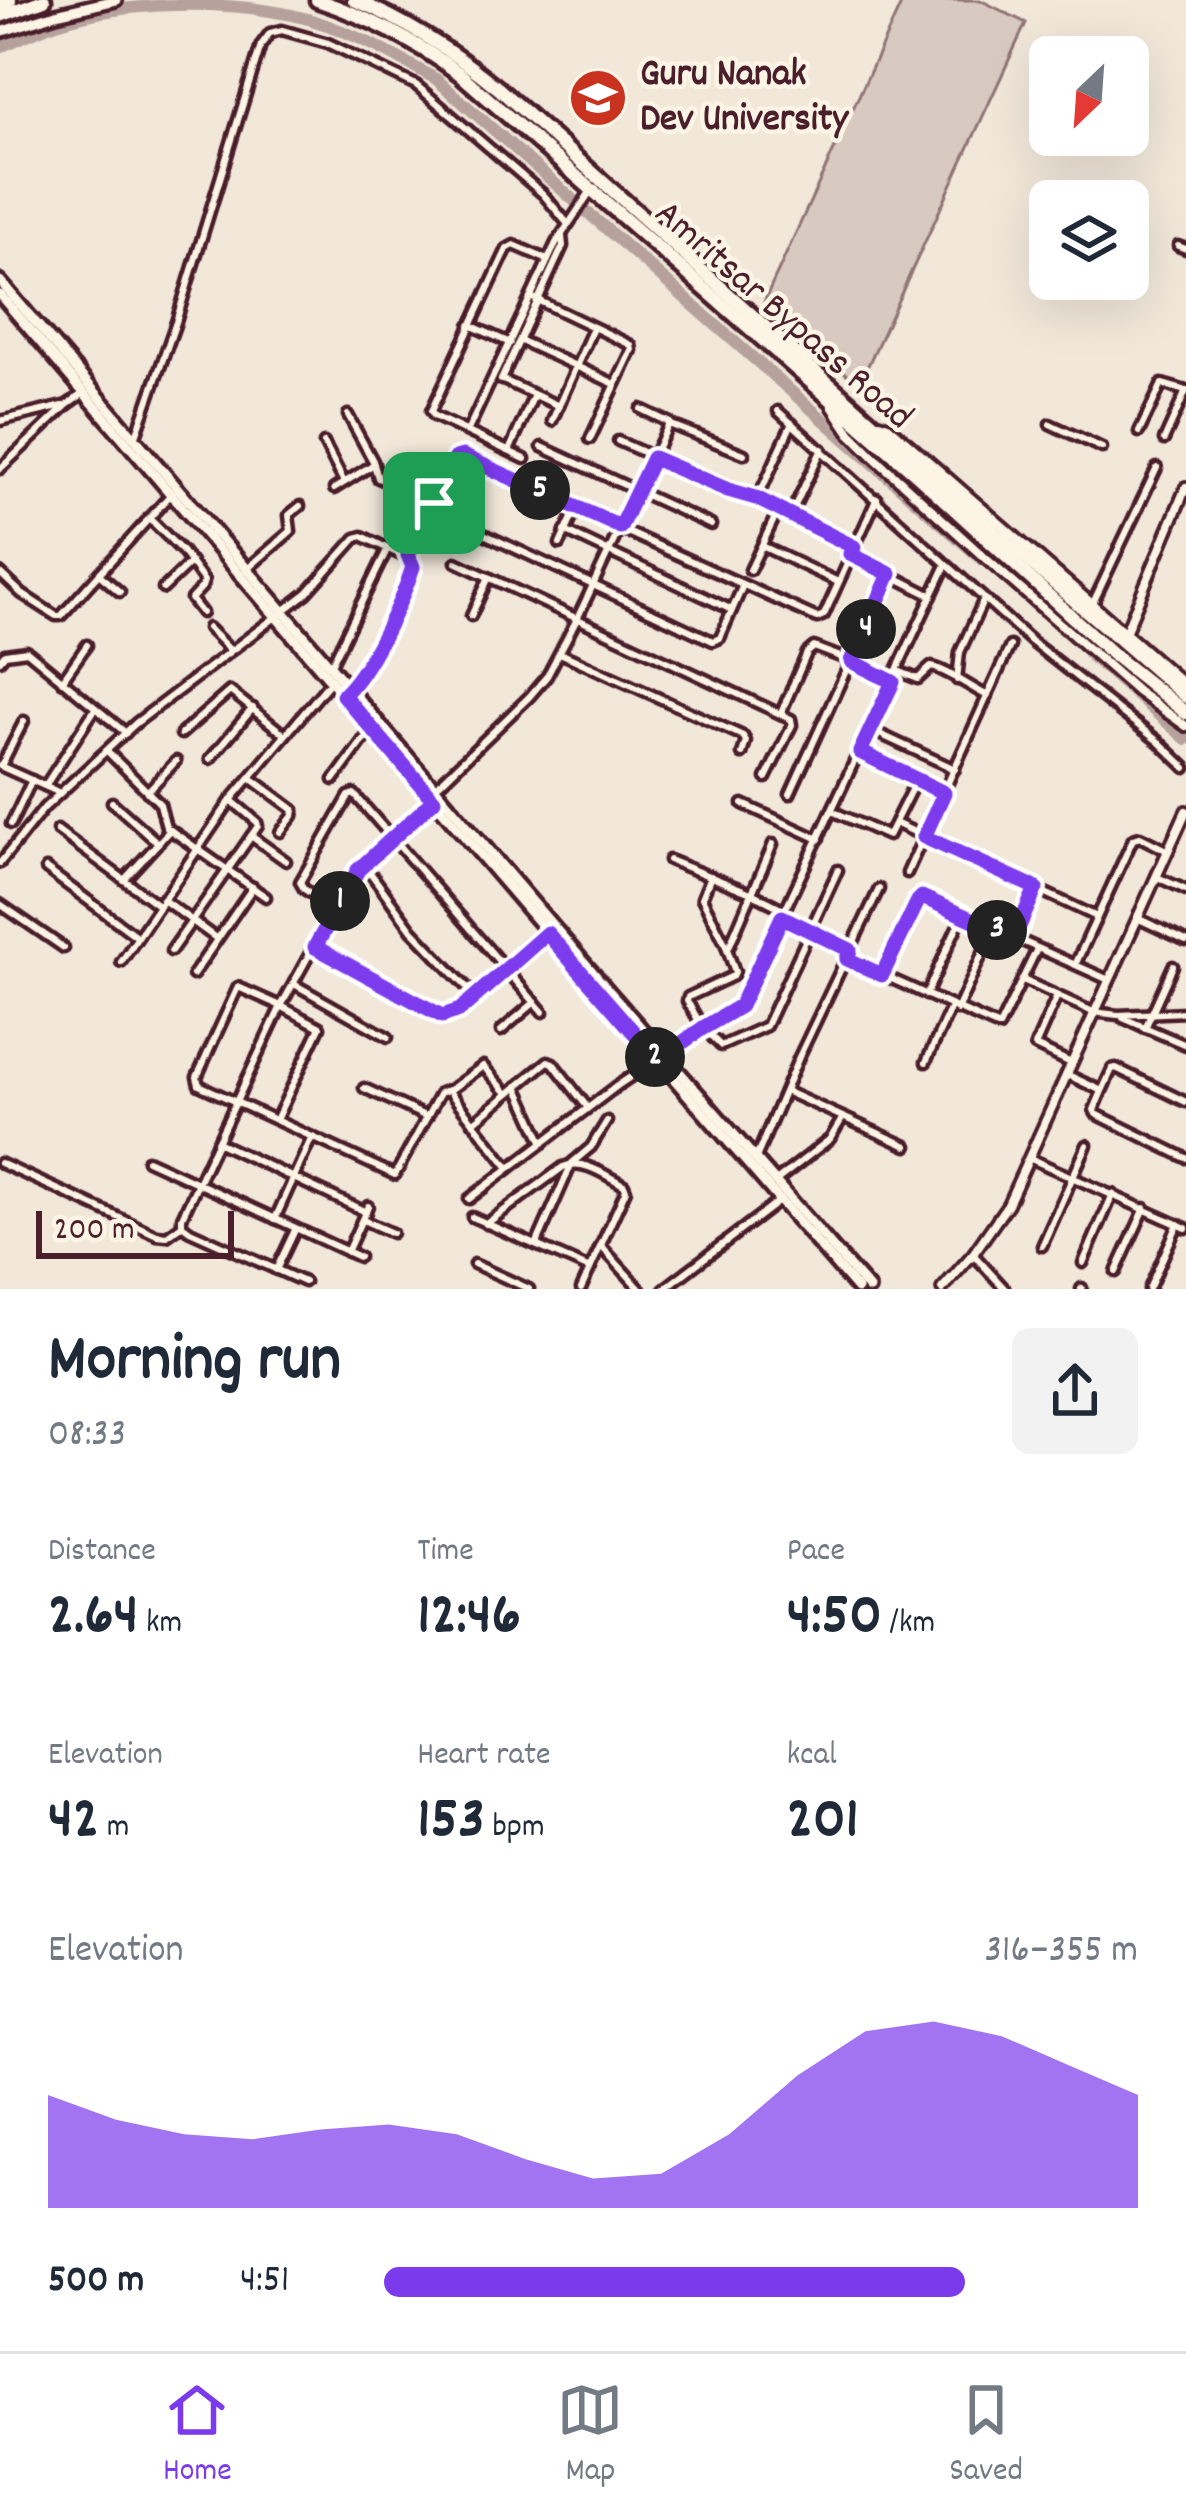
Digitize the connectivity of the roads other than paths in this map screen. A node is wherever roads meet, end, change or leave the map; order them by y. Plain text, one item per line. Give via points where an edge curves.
1 (10, 0) edge
2 (44, 0) edge
3 (116, 0) edge
4 (317, 0) edge
5 (354, 0) edge
6 (0, 4) edge
7 (0, 16) edge
8 (0, 32) edge
9 (589, 192) junction
10 (569, 220) junction
11 (562, 236) junction
12 (548, 260) junction
13 (0, 281) edge
14 (0, 295) edge
15 (535, 299) junction
16 (470, 325) junction
17 (593, 328) junction
18 (514, 340) junction
19 (576, 366) junction
20 (498, 378) junction
21 (616, 384) junction
22 (1186, 391) edge
23 (85, 394) junction
24 (534, 395) junction
25 (825, 395) junction
26 (67, 405) junction
27 (559, 406) junction
28 (641, 409) dead end
29 (778, 411) dead end
30 (348, 415) dead end
31 (0, 421) edge
32 (552, 421) dead end
33 (872, 421) junction
34 (670, 423) junction
35 (792, 423) junction
36 (1050, 424) dead end
37 (468, 432) junction
38 (1139, 432) dead end
39 (590, 439) dead end
40 (134, 440) junction
41 (1164, 440) dead end
42 (617, 441) dead end
43 (324, 443) dead end
44 (542, 447) dead end
45 (821, 448) junction
46 (1102, 448) dead end
47 (509, 451) junction
48 (743, 454) dead end
49 (653, 458) junction
50 (525, 459) dead end
51 (478, 463) junction
52 (374, 464) junction
53 (1157, 467) dead end
54 (0, 469) edge
55 (344, 482) junction
56 (1186, 487) edge
57 (334, 489) dead end
58 (637, 490) junction
59 (173, 492) junction
60 (756, 498) junction
61 (877, 498) junction
62 (434, 503) junction
63 (1183, 503) edge
64 (300, 506) dead end
65 (577, 507) junction
66 (778, 511) junction
67 (790, 516) junction
68 (149, 518) junction
69 (711, 525) dead end
70 (620, 527) junction
71 (566, 531) junction
72 (560, 544) dead end
73 (762, 546) junction
74 (388, 548) junction
75 (852, 551) junction
76 (608, 552) junction
77 (408, 555) junction
78 (190, 562) junction
79 (456, 562) dead end
80 (946, 565) junction
81 (246, 570) junction
82 (750, 570) dead end
83 (0, 573) edge
84 (99, 574) junction
85 (890, 574) junction
86 (488, 578) junction
87 (838, 582) junction
88 (743, 584) junction
89 (592, 586) junction
90 (163, 589) dead end
91 (120, 592) dead end
92 (932, 596) junction
93 (984, 599) junction
94 (1092, 605) junction
95 (732, 610) junction
96 (202, 614) dead end
97 (278, 614) junction
98 (471, 616) dead end
99 (577, 619) junction
100 (208, 628) dead end
101 (1124, 633) junction
102 (87, 645) dead end
103 (1010, 646) dead end
104 (230, 650) junction
105 (560, 652) junction
106 (0, 660) edge
107 (851, 661) junction
108 (329, 667) junction
109 (898, 671) junction
110 (957, 680) junction
111 (62, 681) junction
112 (331, 681) junction
113 (893, 682) junction
114 (1186, 686) edge
115 (346, 692) junction
116 (988, 696) junction
117 (1186, 697) edge
118 (95, 708) junction
119 (253, 708) junction
120 (781, 713) junction
121 (1186, 713) edge
122 (24, 721) dead end
123 (1186, 726) edge
124 (372, 728) junction
125 (871, 730) junction
126 (126, 733) junction
127 (181, 734) dead end
128 (285, 736) junction
129 (107, 751) junction
130 (860, 752) junction
131 (742, 754) dead end
132 (210, 759) dead end
133 (176, 761) dead end
134 (0, 766) edge
135 (955, 769) junction
136 (1186, 769) edge
137 (250, 777) junction
138 (766, 778) dead end
139 (32, 780) junction
140 (334, 780) dead end
141 (916, 780) junction
142 (44, 786) junction
143 (147, 791) junction
144 (60, 793) junction
145 (944, 793) junction
146 (433, 794) junction
147 (790, 794) dead end
148 (231, 800) junction
149 (112, 802) dead end
150 (743, 804) dead end
151 (832, 811) junction
152 (1186, 812) edge
153 (896, 823) junction
154 (11, 824) dead end
155 (1184, 824) edge
156 (57, 830) dead end
157 (170, 830) junction
158 (280, 832) dead end
159 (251, 836) junction
160 (392, 837) junction
161 (924, 837) junction
162 (819, 839) junction
163 (158, 843) junction
164 (773, 844) dead end
165 (197, 850) junction
166 (1168, 850) junction
167 (669, 860) dead end
168 (286, 861) dead end
169 (0, 863) edge
170 (364, 864) junction
171 (46, 869) dead end
172 (838, 870) dead end
173 (229, 871) junction
174 (907, 873) dead end
175 (711, 876) junction
176 (1156, 877) junction
177 (124, 880) junction
178 (253, 886) junction
179 (1036, 888) junction
180 (879, 889) dead end
181 (1186, 890) edge
182 (751, 893) junction
183 (266, 897) dead end
184 (160, 902) junction
185 (0, 904) edge
186 (335, 909) junction
187 (783, 914) junction
188 (963, 914) junction
189 (1097, 917) junction
190 (1137, 918) junction
191 (192, 921) junction
192 (994, 928) junction
193 (550, 930) junction
194 (810, 930) junction
195 (136, 936) junction
196 (217, 938) junction
197 (1014, 938) junction
198 (1186, 941) edge
199 (315, 947) junction
200 (64, 948) dead end
201 (1037, 948) junction
202 (728, 949) junction
203 (171, 951) dead end
204 (848, 954) junction
205 (121, 962) dead end
206 (1075, 964) junction
207 (1173, 966) dead end
208 (507, 968) junction
209 (193, 975) dead end
210 (882, 975) junction
211 (1022, 979) junction
212 (1109, 980) junction
213 (293, 984) junction
214 (926, 995) junction
215 (475, 996) junction
216 (1057, 996) junction
217 (535, 1002) junction
218 (281, 1006) junction
219 (954, 1009) junction
220 (543, 1012) dead end
221 (1094, 1012) junction
222 (1186, 1012) edge
223 (1150, 1014) junction
224 (1118, 1016) junction
225 (703, 1028) junction
226 (1145, 1028) junction
227 (501, 1030) dead end
228 (388, 1037) dead end
229 (1185, 1043) edge
230 (662, 1058) junction
231 (926, 1062) dead end
232 (1071, 1063) junction
233 (1066, 1074) junction
234 (516, 1086) junction
235 (364, 1088) dead end
236 (450, 1090) junction
237 (1102, 1090) junction
238 (785, 1091) junction
239 (507, 1094) junction
240 (238, 1102) junction
241 (1186, 1102) edge
242 (588, 1108) junction
243 (427, 1117) junction
244 (842, 1118) junction
245 (277, 1120) junction
246 (607, 1121) dead end
247 (474, 1122) junction
248 (312, 1137) junction
249 (218, 1142) junction
250 (543, 1143) junction
251 (1087, 1145) dead end
252 (907, 1146) dead end
253 (1029, 1158) junction
254 (1186, 1158) edge
255 (755, 1159) junction
256 (147, 1160) dead end
257 (0, 1162) edge
258 (572, 1163) junction
259 (509, 1168) junction
260 (1073, 1177) junction
261 (293, 1178) junction
262 (775, 1181) junction
263 (198, 1184) junction
264 (1113, 1195) junction
265 (783, 1198) junction
266 (469, 1199) dead end
267 (1145, 1208) junction
268 (365, 1212) junction
269 (472, 1217) dead end
270 (274, 1219) junction
271 (486, 1224) junction
272 (182, 1225) junction
273 (1182, 1226) edge
274 (296, 1228) junction
275 (392, 1233) dead end
276 (536, 1245) junction
277 (601, 1246) junction
278 (1042, 1246) dead end
279 (347, 1252) junction
280 (973, 1254) junction
281 (359, 1257) dead end
282 (1083, 1263) dead end
283 (474, 1264) dead end
284 (590, 1269) junction
285 (276, 1270) junction
286 (1116, 1272) dead end
287 (304, 1282) dead end
288 (945, 1288) edge
289 (529, 1289) edge
290 (580, 1289) edge
291 (640, 1289) edge
292 (664, 1289) edge
293 (857, 1289) edge
294 (869, 1289) edge
295 (1005, 1289) edge
296 (1149, 1289) edge

1 - 6 highway
2 - 7 highway
3 - 8 main road
4 - 9 highway, Amritsar Bypass Road via 446,63
5 - 33 highway, Amritsar Bypass Road via 481,75
9 - 10 street
9 - 25 highway, Amritsar Bypass Road
10 - 11 street
10 - 40 street via 416,85 328,43 270,33
11 - 12 street
11 - 15 street
12 - 15 street
12 - 16 street via 508,247
13 - 40 main road
14 - 23 main road
15 - 17 street
15 - 18 street
16 - 18 street
16 - 37 street via 431,411
17 - 19 street
17 - 21 street via 631,345
18 - 19 street
18 - 20 street
19 - 21 street
19 - 27 street
20 - 24 street
20 - 37 street
21 - 39 street
22 - 38 street via 1162,384
22 - 41 street
23 - 26 street
23 - 59 main road
24 - 27 street
24 - 47 street
25 - 121 highway, Amritsar Bypass Road
25 - 123 street via 874,458
26 - 31 street
26 - 54 street
27 - 32 street
28 - 34 street
29 - 35 street
30 - 52 street
33 - 94 street via 888,426
33 - 117 highway, Amritsar Bypass Road
34 - 48 street
34 - 49 street
35 - 45 street
35 - 60 street
36 - 46 street
37 - 47 street
40 - 59 main road
42 - 49 street
43 - 55 street
44 - 58 street
45 - 61 street
45 - 67 street
47 - 50 street
49 - 58 street
49 - 60 street
51 - 62 street via 456,458
51 - 65 street
51 - 89 street via 454,520
52 - 55 street
52 - 62 street via 380,479
53 - 94 street
55 - 57 street
56 - 63 street
58 - 69 street
58 - 70 street
59 - 68 street
59 - 81 main road
59 - 97 main road
60 - 66 street
61 - 75 street
61 - 80 street
62 - 77 street
63 - 101 street
64 - 81 street via 289,514 291,531
65 - 70 street
65 - 71 street
66 - 67 street
66 - 73 street
67 - 75 street
68 - 78 street
68 - 84 street
70 - 76 street
70 - 88 street
71 - 72 street
71 - 76 street
73 - 82 street
73 - 87 street
74 - 77 street
74 - 97 street via 358,536
74 - 108 street
75 - 85 street
75 - 87 street
76 - 89 street
76 - 95 street
77 - 115 street via 413,567 403,593
78 - 90 street
78 - 96 street via 203,580 191,599
79 - 86 street
80 - 92 street
80 - 93 street
81 - 97 main road
83 - 84 street via 56,616
84 - 91 street
85 - 92 street
85 - 107 street
86 - 98 street
86 - 99 street
87 - 88 street via 817,618
88 - 95 street
89 - 95 street via 713,641
89 - 99 street
92 - 109 street
93 - 110 street via 958,655
93 - 136 street
94 - 101 street
97 - 104 street
97 - 108 main road
97 - 112 main road
99 - 105 street
99 - 120 street
100 - 104 street
101 - 114 street
102 - 111 street
103 - 116 street
104 - 126 street
105 - 131 street via 743,736
105 - 146 street via 538,688
106 - 111 street via 24,650
107 - 113 street
107 - 120 street via 810,650
107 - 147 street
108 - 115 main road
109 - 110 street via 918,679 934,666
109 - 113 street
110 - 116 street
111 - 118 street
112 - 115 main road
112 - 128 street
113 - 125 street
115 - 124 main road
115 - 146 main road
116 - 135 street
118 - 126 street
118 - 142 street
119 - 127 street via 230,691
119 - 128 street
119 - 132 street
120 - 138 street via 792,722
122 - 134 street
124 - 140 street
124 - 146 main road
125 - 130 street
125 - 135 street
126 - 129 street
128 - 137 street
129 - 143 street
129 - 144 street
130 - 141 street
130 - 151 street
133 - 143 street
134 - 139 street
135 - 145 street
137 - 148 street
137 - 158 street via 294,810
139 - 142 street
139 - 154 street
141 - 145 street
141 - 153 street
142 - 144 street
143 - 157 street
144 - 169 street
145 - 161 street
146 - 160 street
146 - 193 main road
148 - 159 street via 258,824
148 - 165 street
149 - 163 street
150 - 162 street
151 - 153 street via 886,836
151 - 162 street
152 - 155 street
153 - 161 street
155 - 166 street
156 - 177 street
157 - 163 street
157 - 165 street
159 - 168 street
159 - 173 street
160 - 170 street
160 - 186 street via 352,794 300,882
160 - 208 street
161 - 174 street
161 - 179 street
162 - 187 street
163 - 177 street
164 - 182 street
165 - 173 street
165 - 184 street
166 - 176 street
166 - 189 street via 1135,837
167 - 175 street
170 - 186 street
170 - 215 street via 412,931
171 - 195 street
172 - 194 street
173 - 178 street
173 - 191 street
175 - 182 street
175 - 202 street via 701,898
176 - 181 street
176 - 190 street
177 - 184 street
178 - 183 street
178 - 196 street
179 - 189 street
179 - 197 street
180 - 204 street
182 - 187 street
182 - 202 street
184 - 191 street
184 - 195 street
185 - 200 street
186 - 199 street
187 - 194 street
187 - 225 street via 740,1006
188 - 192 street
188 - 210 street via 920,898
188 - 214 street
189 - 206 street
190 - 198 street
190 - 212 street
191 - 196 street
191 - 203 street
192 - 197 street
192 - 219 street
193 - 208 street
193 - 230 main road
194 - 204 street
194 - 225 street via 766,1026 721,1046
195 - 205 street
196 - 209 street
197 - 201 street
199 - 213 street
199 - 215 street via 442,1016
201 - 206 street
201 - 211 street
202 - 225 street via 733,976 687,999
204 - 210 street
204 - 238 street
206 - 212 street
207 - 223 street
208 - 215 street
208 - 217 street
210 - 214 street
211 - 216 street
211 - 219 street via 999,1027
212 - 221 street
213 - 218 street
213 - 228 street
214 - 219 street
216 - 221 street
216 - 232 street via 1035,1046
217 - 220 street
217 - 227 street
218 - 240 street
218 - 240 street via 241,987 228,1007 196,1080
218 - 245 street via 320,1030
219 - 231 street
221 - 224 street
221 - 232 street
222 - 223 street
223 - 224 street
223 - 226 street
224 - 226 street
225 - 230 street
226 - 229 street
230 - 242 street
230 - 255 main road
230 - 265 main road
232 - 233 street
233 - 237 street
233 - 253 street
234 - 239 street
234 - 242 street via 550,1061
234 - 250 street
235 - 243 street
236 - 239 street via 485,1066
236 - 243 street
236 - 247 street
237 - 241 street via 1116,1068
237 - 254 street via 1096,1114
238 - 244 street
238 - 255 street
239 - 247 street
240 - 245 street
240 - 249 street
242 - 250 street
243 - 248 street via 395,1175
244 - 252 street
244 - 262 street via 830,1139
245 - 248 street
246 - 258 street
247 - 259 street
248 - 261 street
249 - 261 street
249 - 263 street
250 - 259 street
251 - 260 street
253 - 260 street
253 - 280 street
255 - 262 main road
256 - 263 street
257 - 272 street via 157,1235
258 - 271 street
258 - 276 street
258 - 277 street via 625,1187
259 - 266 street
260 - 264 street
260 - 278 street
261 - 268 street
261 - 270 street
262 - 265 main road
263 - 270 street
263 - 272 street
264 - 267 street
264 - 282 street
265 - 292 street
265 - 293 main road
265 - 294 main road
267 - 273 street
267 - 286 street
268 - 275 street
268 - 279 street
269 - 271 street
270 - 274 street
271 - 276 street
272 - 285 street
273 - 296 street
274 - 279 street
274 - 285 street
276 - 284 street
277 - 284 street
277 - 291 street
279 - 281 street
280 - 288 street
280 - 295 street
283 - 289 street
284 - 290 street
285 - 287 street

